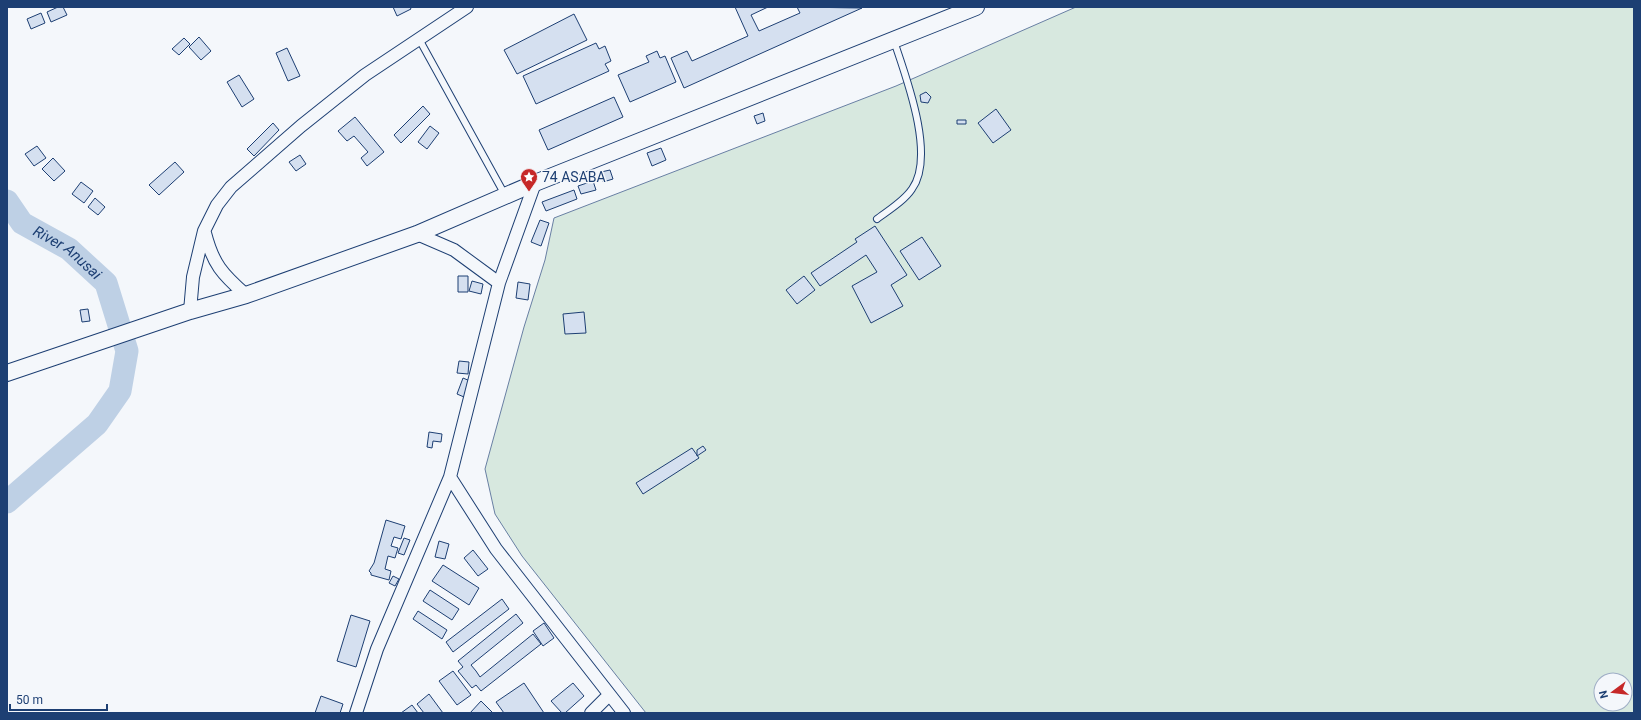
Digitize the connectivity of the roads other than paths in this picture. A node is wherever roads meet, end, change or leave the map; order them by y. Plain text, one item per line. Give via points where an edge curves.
1 (976, 7) edge
2 (463, 8) edge
3 (419, 39) junction
4 (894, 40) junction
5 (535, 183) junction
6 (505, 195) junction
7 (877, 219) dead end
8 (204, 231) junction
9 (417, 234) junction
10 (499, 283) junction
11 (246, 295) junction
12 (190, 311) junction
13 (7, 373) edge
14 (450, 477) junction
15 (609, 695) junction
16 (356, 713) edge
17 (591, 713) edge
18 (624, 713) edge

1 - 4 main road
2 - 3 street
3 - 6 lane
3 - 8 street via 359,80 231,187 217,205
4 - 5 main road
4 - 7 lane via 917,119 921,151 920,172 912,191
5 - 6 main road
5 - 10 street
6 - 9 main road
8 - 11 street via 209,252 219,269
8 - 12 street via 193,277
9 - 10 street via 454,250
9 - 11 main road
10 - 14 street
11 - 12 main road
12 - 13 main road
14 - 15 street via 496,548
14 - 16 street via 377,649
15 - 17 street
15 - 18 street

